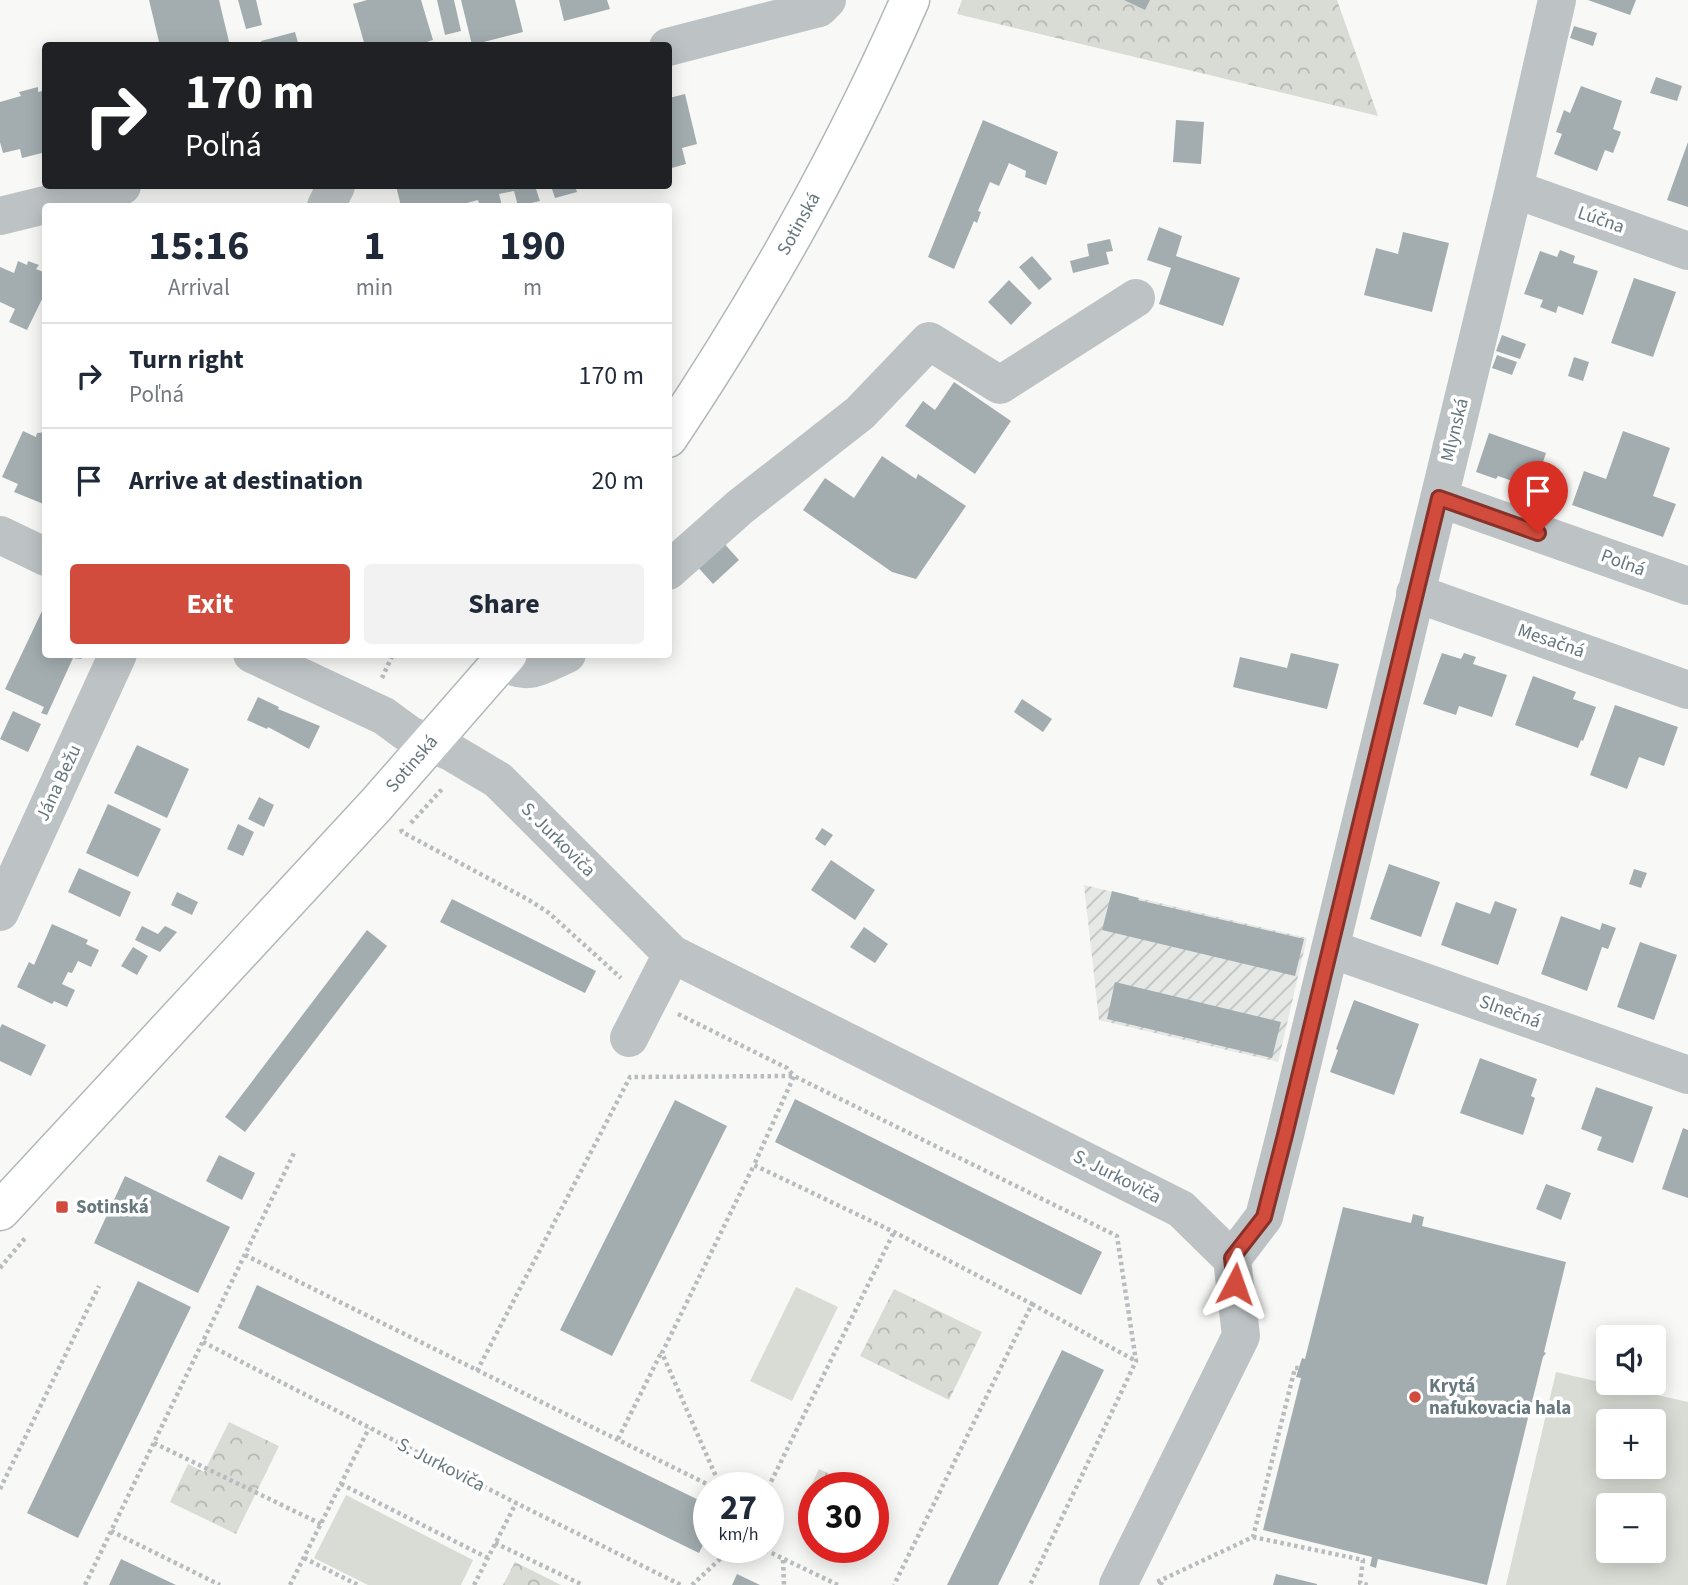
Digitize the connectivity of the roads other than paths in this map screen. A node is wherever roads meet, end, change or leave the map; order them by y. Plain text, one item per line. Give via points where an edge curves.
1 (910, 0) edge
2 (1557, 0) edge
3 (823, 4) edge
4 (672, 46) edge
5 (110, 189) edge
6 (1514, 189) junction
7 (53, 203) edge
8 (42, 206) edge
9 (0, 216) edge
10 (1688, 251) edge
11 (1136, 298) dead end
12 (672, 432) edge
13 (1439, 498) junction
14 (0, 535) edge
15 (42, 555) edge
16 (672, 568) edge
17 (1688, 586) edge
18 (1415, 593) junction
19 (116, 658) edge
20 (261, 658) edge
21 (505, 658) edge
22 (558, 658) edge
23 (1688, 690) edge
24 (430, 744) junction
25 (0, 912) edge
26 (1331, 948) junction
27 (672, 954) junction
28 (629, 1038) dead end
29 (1688, 1075) edge
30 (0, 1211) edge
31 (1232, 1258) junction
32 (1118, 1585) edge

1 - 12 main road, Sotinská via 854,122 807,209
2 - 6 street, Mlynská
3 - 4 street
5 - 7 street
6 - 10 street, Lúčna
6 - 13 street, Mlynská
8 - 9 street
11 - 16 street via 1000,385 929,341 860,413
13 - 17 street, Poľná
13 - 18 street, Mlynská
14 - 15 street
18 - 23 street, Mesačná
18 - 26 street, Mlynská
19 - 25 street, Jána Bežu
20 - 24 street, S. Jurkoviča via 384,716
21 - 22 street via 513,668 528,671
21 - 24 main road, Sotinská
24 - 27 street, S. Jurkoviča via 498,780
24 - 30 main road, Sotinská
26 - 29 street, Slnečná
26 - 31 street, Mlynská via 1264,1217
27 - 28 street
27 - 31 street, S. Jurkoviča via 1181,1209
31 - 32 street via 1241,1336

